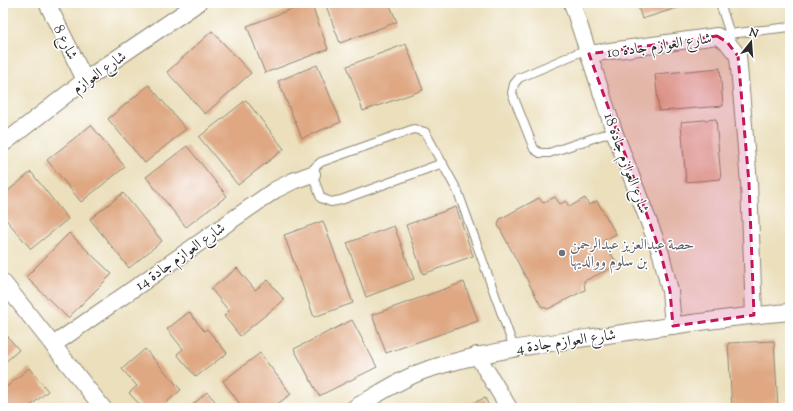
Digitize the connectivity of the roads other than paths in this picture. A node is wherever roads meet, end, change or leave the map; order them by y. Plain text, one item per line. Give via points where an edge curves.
1 (47, 3) edge
2 (198, 3) edge
3 (572, 3) edge
4 (720, 3) edge
5 (790, 27) edge
6 (724, 35) junction
7 (588, 51) junction
8 (85, 80) junction
9 (614, 132) junction
10 (3, 144) edge
11 (443, 163) junction
12 (312, 174) junction
13 (3, 282) edge
14 (790, 312) edge
15 (754, 315) junction
16 (673, 326) junction
17 (53, 344) junction
18 (514, 348) junction
19 (477, 355) junction
20 (103, 408) edge
21 (354, 408) edge
22 (509, 408) edge

1 - 8 street, شارع 8
2 - 8 street, شارع العوازم
3 - 7 street, شارع العوازم جادة 18
4 - 6 lane
5 - 6 lane
6 - 7 street, شارع العوازم جادة 10
6 - 15 street, شارع العوازم جادة 10 via 738,56 749,183
7 - 9 street, شارع العوازم جادة 18
7 - 9 lane via 519,78 512,92 534,149 540,153 549,153
8 - 10 street, شارع العوازم
9 - 16 street, شارع العوازم جادة 18 via 661,254 670,291
11 - 12 lane via 331,202 321,198
11 - 12 lane via 425,132 414,129 321,162
11 - 18 lane via 458,192
12 - 17 street, شارع العوازم جادة 14 via 275,190
13 - 17 street
14 - 15 street, شارع العوازم جادة 4
15 - 16 street, شارع العوازم جادة 4
16 - 18 street, شارع العوازم جادة 4
17 - 20 street
18 - 19 street, شارع العوازم جادة 4
19 - 21 street, شارع العوازم جادة 4 via 425,370
19 - 22 street

